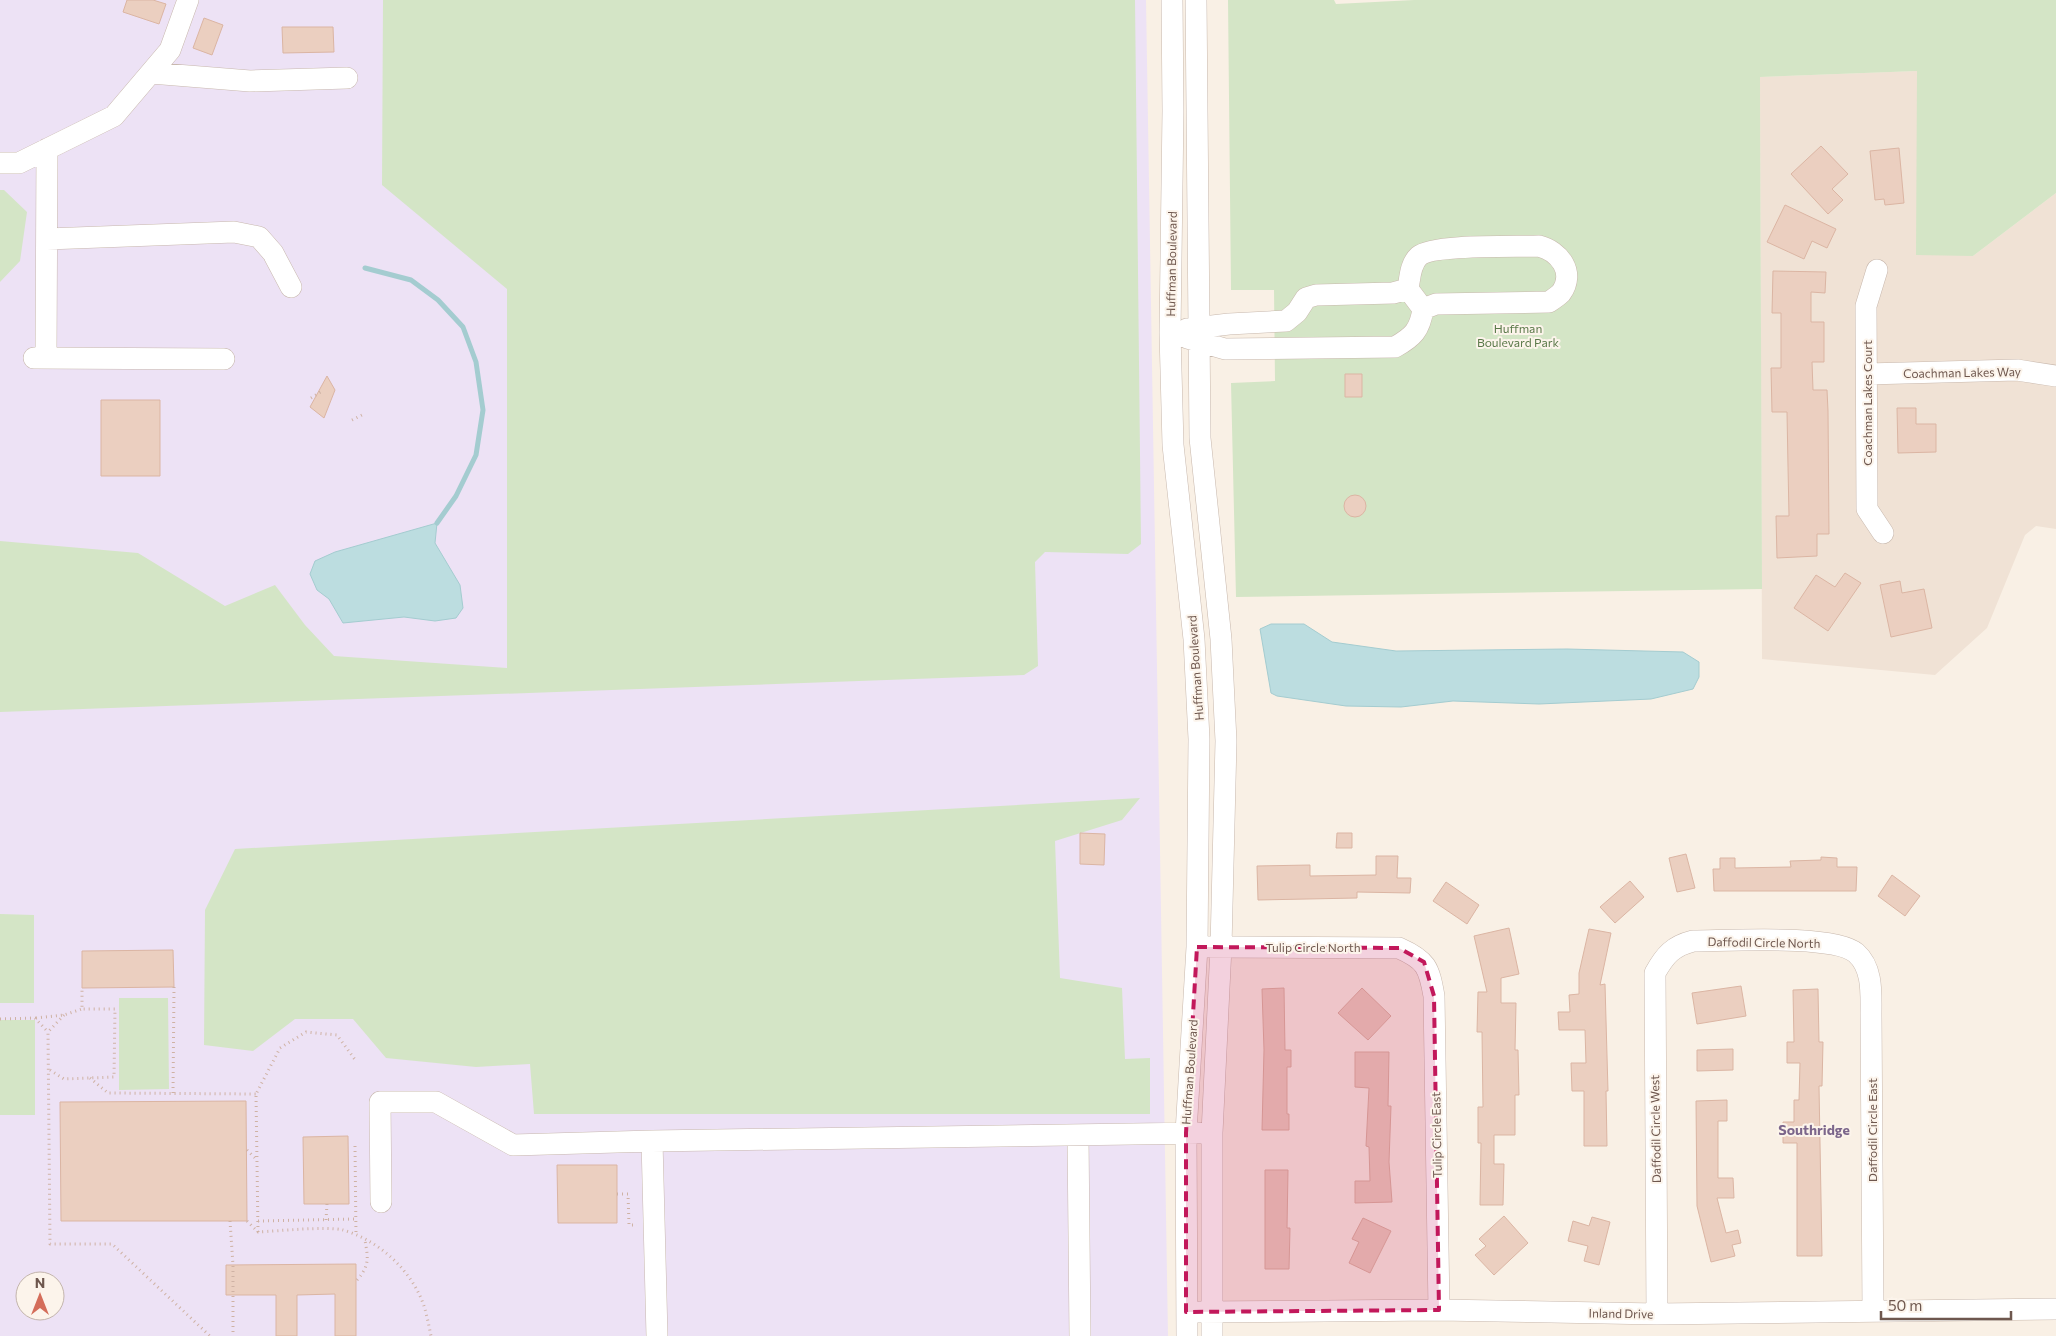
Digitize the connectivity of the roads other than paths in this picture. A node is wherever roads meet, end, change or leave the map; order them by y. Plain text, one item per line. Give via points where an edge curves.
1 (188, 0) edge
2 (1172, 0) edge
3 (1196, 0) edge
4 (151, 73) junction
5 (347, 78) dead end
6 (48, 149) junction
7 (0, 163) edge
8 (47, 239) junction
9 (1877, 270) dead end
10 (291, 287) dead end
11 (1408, 289) junction
12 (1424, 309) junction
13 (1297, 312) junction
14 (1170, 333) junction
15 (1200, 334) junction
16 (1314, 348) junction
17 (224, 359) dead end
18 (1867, 374) junction
19 (2056, 376) edge
20 (1883, 533) dead end
21 (1197, 947) junction
22 (1221, 947) junction
23 (1671, 950) joint
24 (1856, 953) joint
25 (1424, 962) joint
26 (1186, 1133) junction
27 (1212, 1134) junction
28 (1078, 1136) junction
29 (652, 1141) junction
30 (381, 1202) dead end
31 (2056, 1309) edge
32 (1439, 1310) junction
33 (1873, 1311) junction
34 (1186, 1312) junction
35 (1212, 1312) junction
36 (1657, 1314) junction
37 (657, 1336) edge
38 (1080, 1336) edge
39 (1186, 1336) edge
40 (1212, 1336) edge

1 - 4 street via 170,50
2 - 14 street, Huffman Boulevard
3 - 15 street, Huffman Boulevard
4 - 5 street via 250,81
4 - 6 street via 114,116
6 - 7 street via 20,163
6 - 8 street
8 - 10 street via 234,232 259,237 273,253
8 - 17 street via 39,357
9 - 18 street, Coachman Lakes Court via 1866,306
11 - 12 street
11 - 12 street via 1413,264 1420,255 1436,249 1538,246 1551,249 1562,260 1567,274 1561,293 1549,302 1436,304
11 - 13 street via 1393,293 1316,295 1306,298
12 - 16 street via 1413,337 1395,346
13 - 15 street via 1286,322
13 - 16 street via 1296,329
14 - 15 street
14 - 21 street, Huffman Boulevard via 1173,445 1194,639 1199,739
15 - 16 street via 1225,349
15 - 22 street, Huffman Boulevard via 1200,438 1221,639 1226,741
18 - 19 street, Coachman Lakes Way via 2017,370
18 - 20 street, Coachman Lakes Court via 1867,509
21 - 22 street, Tulip Circle North
21 - 26 street, Huffman Boulevard
22 - 25 street, Tulip Circle North via 1399,948
22 - 27 street, Huffman Boulevard
23 - 24 street, Daffodil Circle North via 1679,944 1693,941 1822,942 1844,946
23 - 36 street, Daffodil Circle West via 1655,973 1654,990
24 - 33 street, Daffodil Circle East via 1870,978
25 - 32 street, Tulip Circle East via 1430,972 1434,996
26 - 27 street
26 - 28 street
26 - 34 street, Huffman Boulevard
27 - 35 street, Huffman Boulevard
28 - 29 street
28 - 38 street
29 - 30 street via 513,1145 436,1102 380,1102
29 - 37 street
31 - 33 street, Inland Drive
32 - 35 street, Inland Drive
32 - 36 street, Inland Drive
33 - 36 street, Inland Drive
34 - 35 street, Inland Drive
34 - 39 street, Huffman Boulevard
35 - 40 street, Huffman Boulevard

